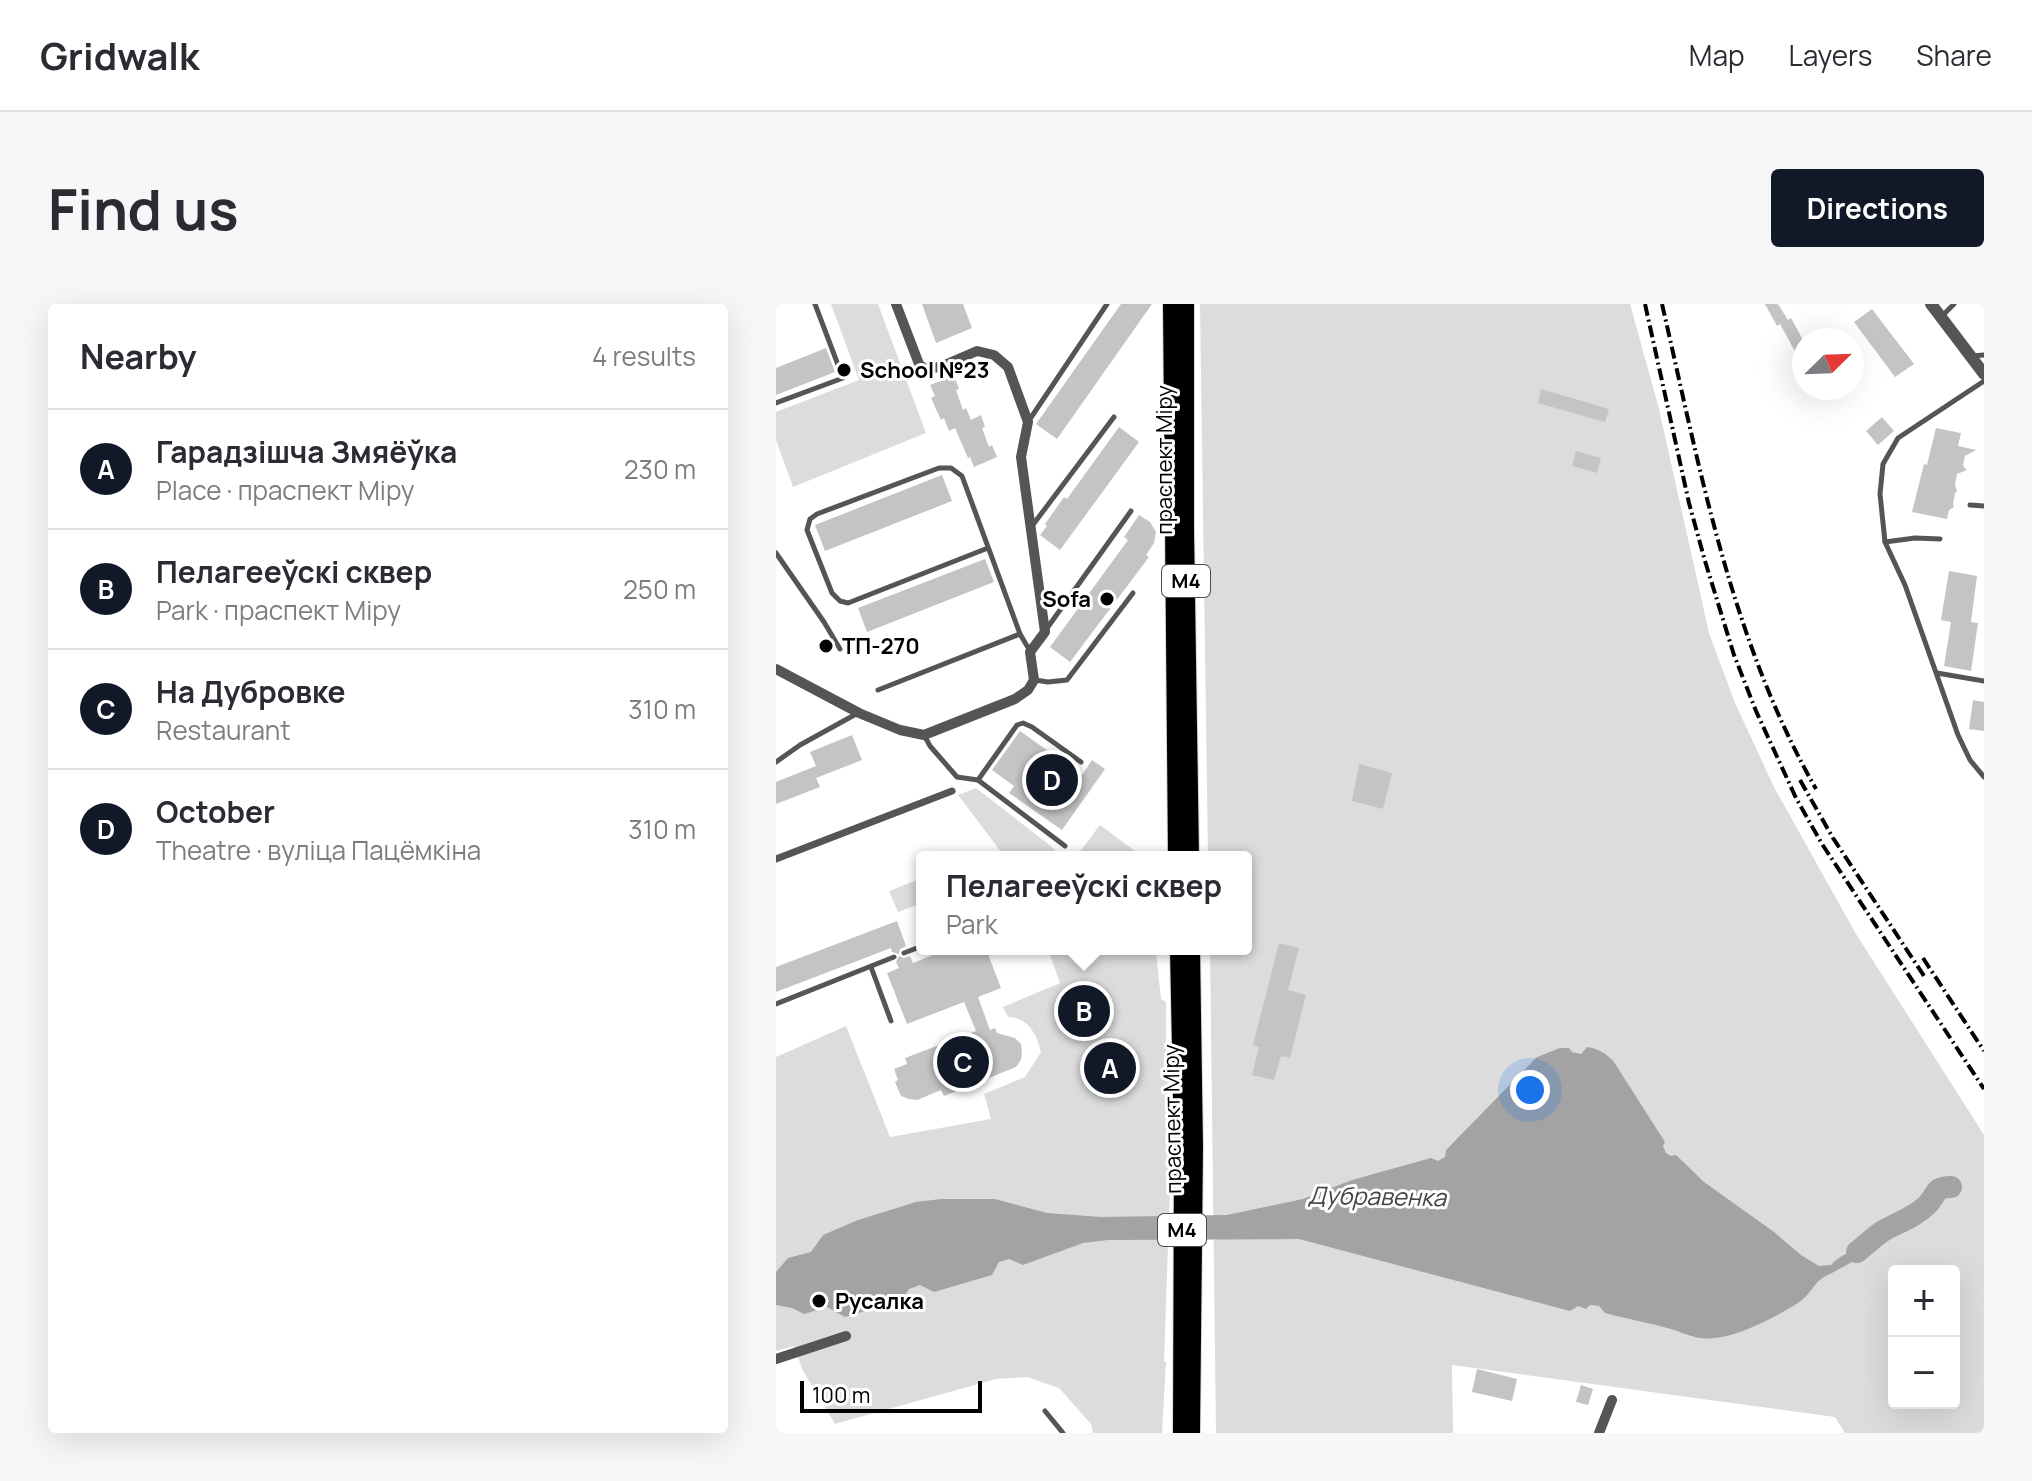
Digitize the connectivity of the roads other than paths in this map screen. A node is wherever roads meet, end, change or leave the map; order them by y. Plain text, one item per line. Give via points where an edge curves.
1 (815, 304) edge
2 (896, 304) edge
3 (1107, 304) edge
4 (1171, 304) edge
5 (1186, 304) edge
6 (1931, 304) edge
7 (1954, 304) edge
8 (1941, 317) junction
9 (1984, 355) edge
10 (1970, 356) junction
11 (1984, 374) edge
12 (1984, 381) edge
13 (776, 403) edge
14 (1114, 417) dead end
15 (1028, 422) junction
16 (1970, 505) dead end
17 (1984, 506) edge
18 (1131, 511) dead end
19 (1031, 526) junction
20 (1940, 539) dead end
21 (1885, 542) junction
22 (988, 548) junction
23 (776, 553) edge
24 (1133, 593) dead end
25 (1045, 632) junction
26 (1020, 634) junction
27 (840, 649) dead end
28 (1030, 652) junction
29 (776, 669) edge
30 (1936, 673) junction
31 (1034, 680) junction
32 (1984, 681) edge
33 (878, 690) dead end
34 (859, 713) junction
35 (924, 735) junction
36 (776, 762) edge
37 (1081, 762) dead end
38 (1984, 777) edge
39 (978, 780) junction
40 (952, 791) dead end
41 (1065, 846) dead end
42 (1176, 851) edge
43 (1191, 851) edge
44 (776, 859) edge
45 (916, 948) edge
46 (904, 953) dead end
47 (1178, 955) edge
48 (1192, 955) edge
49 (894, 957) dead end
50 (871, 967) junction
51 (776, 1004) edge
52 (891, 1021) dead end
53 (1189, 1147) junction
54 (1188, 1314) junction
55 (846, 1336) dead end
56 (776, 1359) edge
57 (1612, 1400) dead end
58 (1045, 1411) dead end
59 (1063, 1433) edge
60 (1181, 1433) edge
61 (1192, 1433) edge
62 (1599, 1433) edge

1 - 13 lane via 843,378
2 - 15 street via 919,364 925,369 940,367 977,351 994,355 1008,367
3 - 15 lane
4 - 42 main road, праспект Міру / М4
5 - 43 main road, праспект Міру / М4
6 - 8 street
7 - 8 lane
8 - 10 street
9 - 10 lane
10 - 11 street
12 - 21 lane via 1898,438 1883,464
14 - 19 lane
15 - 19 street via 1021,457
16 - 17 lane
18 - 25 lane
19 - 25 street
20 - 21 lane
21 - 30 lane
22 - 22 lane via 962,476 951,468 817,514 807,530 832,593 848,603
22 - 26 lane
23 - 27 lane
24 - 31 lane via 1067,680
25 - 28 street
26 - 28 lane
26 - 33 lane
28 - 31 street
29 - 34 street
30 - 32 lane
30 - 38 lane via 1964,747
31 - 35 street via 1015,699
34 - 35 street
34 - 36 lane
35 - 39 lane via 957,777
37 - 39 lane via 1023,723
39 - 41 lane
40 - 44 street
45 - 46 lane
47 - 53 main road, праспект Міру / М4
48 - 53 main road, праспект Міру / М4
49 - 50 lane
50 - 51 lane
50 - 52 lane
53 - 54 main road, праспект Міру / М4
54 - 60 main road, праспект Міру / М4
54 - 61 main road, праспект Міру / М4
55 - 56 street
57 - 62 street
58 - 59 lane

